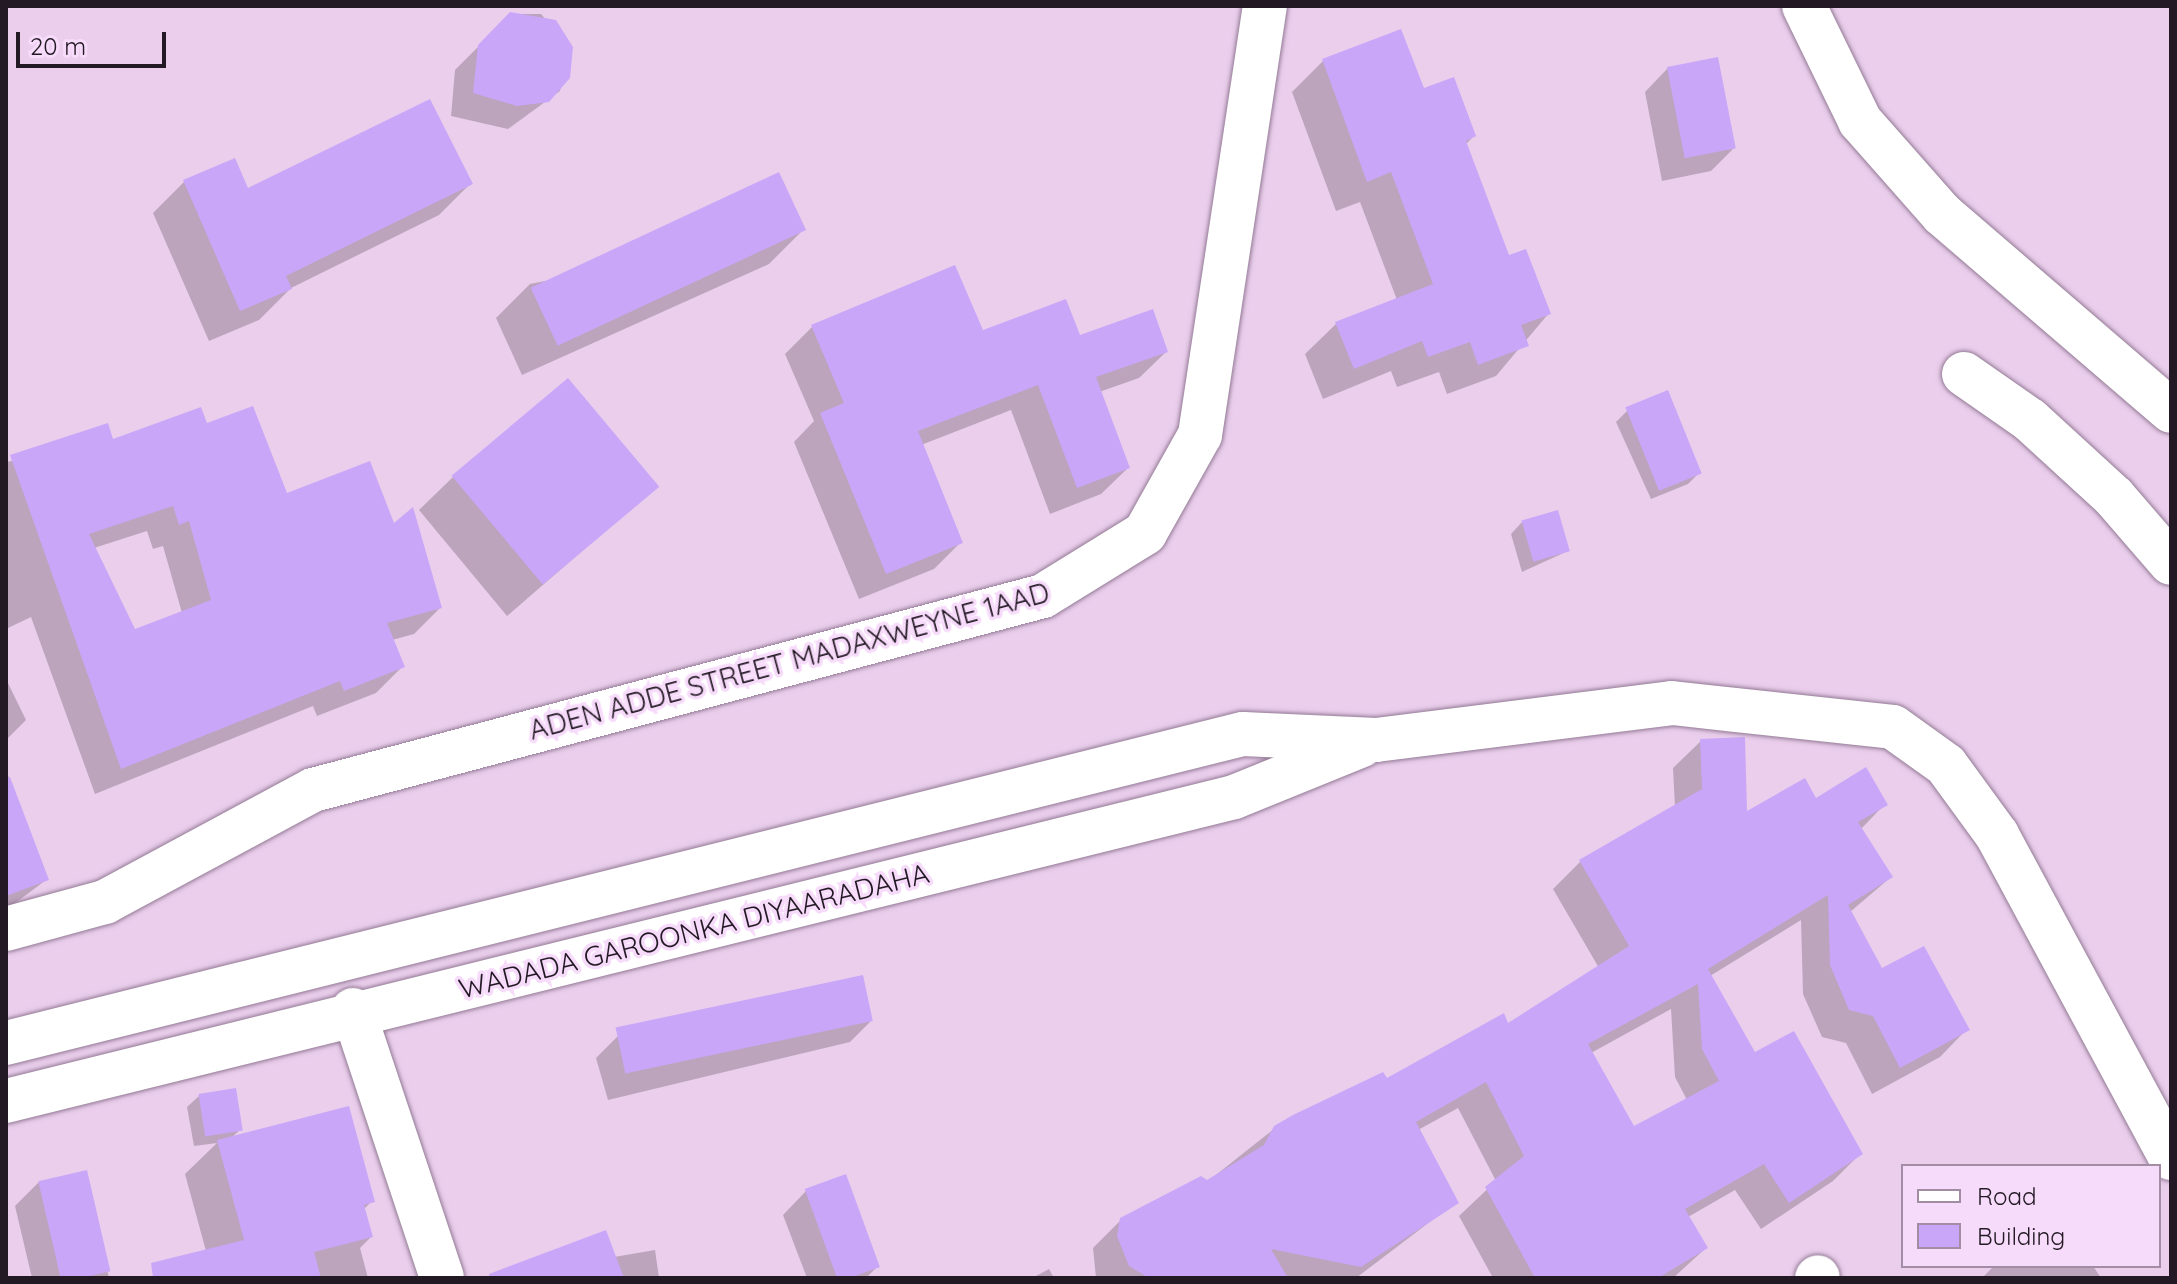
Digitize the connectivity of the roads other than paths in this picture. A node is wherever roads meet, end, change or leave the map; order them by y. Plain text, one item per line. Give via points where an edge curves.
1 (1265, 6) edge
2 (1804, 6) edge
3 (1964, 374) dead end
4 (2171, 411) edge
5 (2171, 563) edge
6 (1376, 740) junction
7 (6, 929) edge
8 (353, 1010) junction
9 (6, 1043) edge
10 (6, 1101) edge
11 (2171, 1158) edge
12 (442, 1278) edge

1 - 7 main road, ADEN ADDE STREET MADAXWEYNE 1AAD via 1200,435 1145,533 1043,596 313,790 105,902
2 - 4 main road via 1860,121 1942,214
3 - 5 main road via 2030,420 2114,497
6 - 8 main road, WADADA GAROONKA DIYAARADAHA via 1234,797 452,992
6 - 9 main road, WADADA GAROONKA DIYAARADAHA via 1243,734 1182,746
6 - 11 main road, WADADA GAROONKA DIYAARADAHA via 1672,703 1893,727 1946,765 1997,835
8 - 10 main road, WADADA GAROONKA DIYAARADAHA
8 - 12 main road

